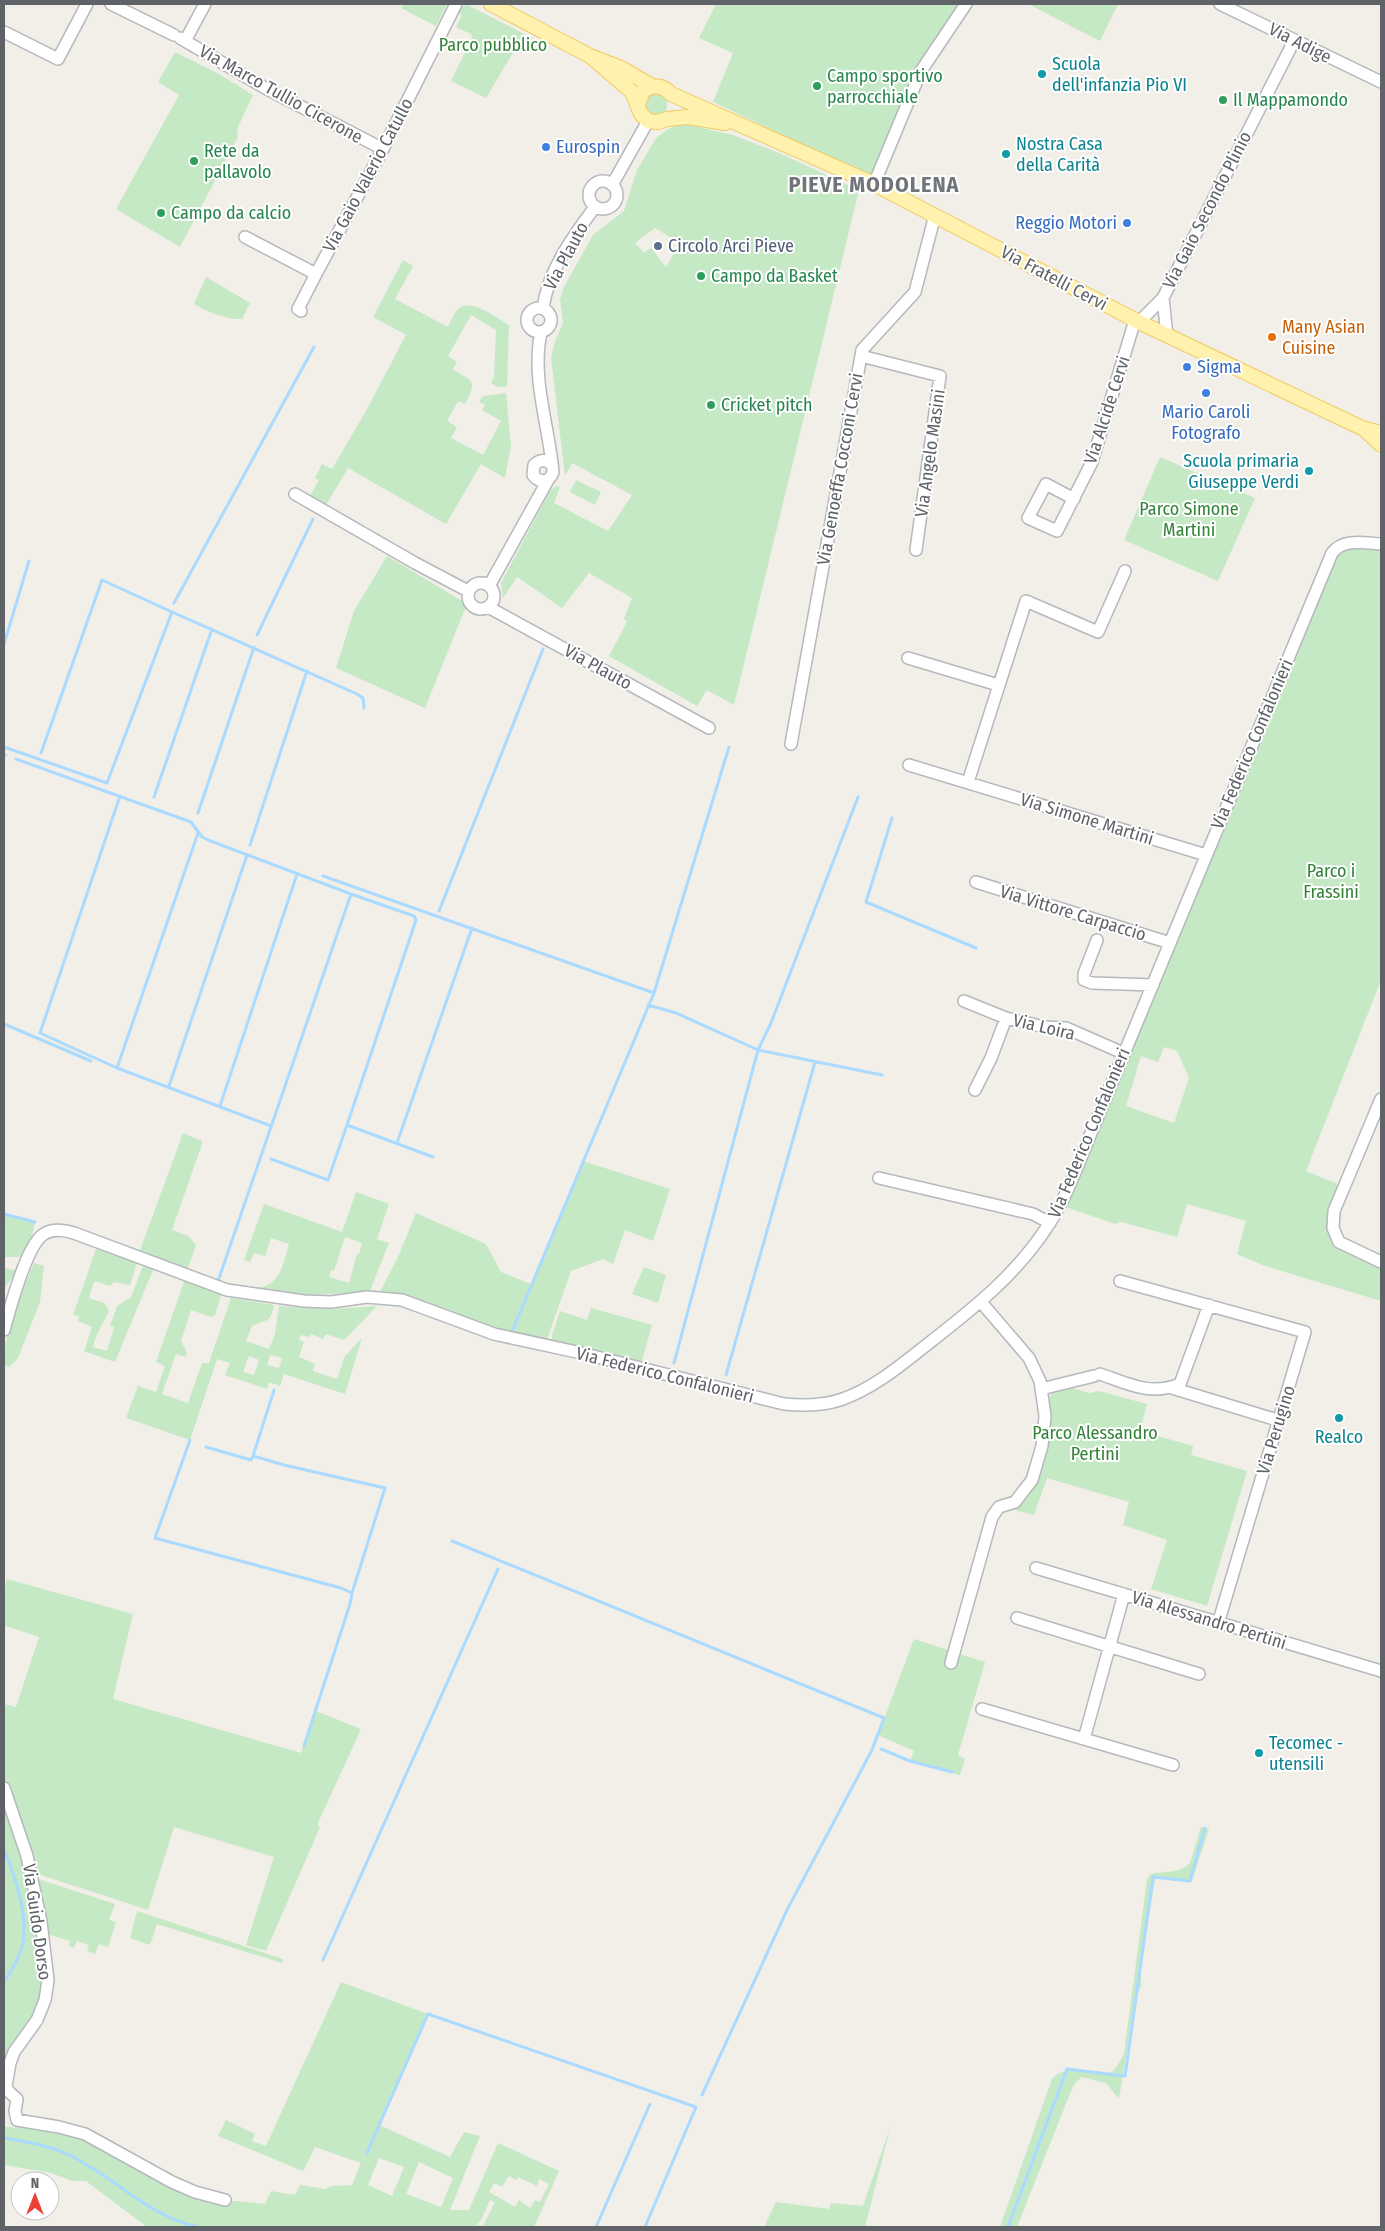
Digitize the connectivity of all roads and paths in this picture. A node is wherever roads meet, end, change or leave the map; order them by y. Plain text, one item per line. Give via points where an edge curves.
1 (87, 4) edge
2 (111, 4) edge
3 (205, 4) edge
4 (456, 4) edge
5 (491, 4) edge
6 (966, 4) edge
7 (1220, 4) edge
8 (4, 32) edge
9 (179, 38) junction
10 (1294, 41) junction
11 (590, 56) junction
12 (1381, 82) edge
13 (652, 86) junction
14 (671, 94) junction
15 (638, 105) junction
16 (667, 119) junction
17 (648, 121) junction
18 (746, 127) junction
19 (383, 149) junction
20 (874, 184) junction
21 (612, 185) junction
22 (595, 206) junction
23 (935, 215) junction
24 (245, 237) dead end
25 (316, 274) junction
26 (1163, 298) junction
27 (543, 308) junction
28 (301, 311) dead end
29 (1137, 321) junction
30 (540, 332) junction
31 (1167, 336) junction
32 (861, 356) junction
33 (545, 421) junction
34 (1362, 428) junction
35 (1381, 433) edge
36 (1381, 445) edge
37 (536, 462) junction
38 (552, 465) junction
39 (535, 478) junction
40 (548, 480) junction
41 (295, 494) dead end
42 (1074, 499) dead end
43 (529, 514) junction
44 (1381, 544) edge
45 (916, 550) dead end
46 (1125, 571) dead end
47 (490, 586) junction
48 (468, 591) junction
49 (488, 607) junction
50 (908, 658) dead end
51 (998, 685) junction
52 (709, 728) dead end
53 (791, 744) dead end
54 (908, 765) dead end
55 (968, 782) junction
56 (1206, 855) junction
57 (976, 882) dead end
58 (1097, 940) dead end
59 (1170, 943) junction
60 (1153, 985) junction
61 (964, 1001) dead end
62 (1006, 1018) junction
63 (1123, 1053) junction
64 (974, 1090) dead end
65 (1381, 1099) edge
66 (879, 1178) dead end
67 (1050, 1223) junction
68 (1381, 1262) edge
69 (1120, 1281) dead end
70 (8, 1296) edge
71 (981, 1302) junction
72 (1208, 1305) junction
73 (4, 1330) edge
74 (1172, 1388) junction
75 (1041, 1389) junction
76 (1274, 1419) dead end
77 (1036, 1568) dead end
78 (1124, 1594) junction
79 (1017, 1618) dead end
80 (1218, 1624) junction
81 (1108, 1647) junction
82 (951, 1663) dead end
83 (1381, 1671) edge
84 (1199, 1674) dead end
85 (982, 1709) dead end
86 (1084, 1739) junction
87 (1173, 1765) dead end
88 (4, 1788) edge
89 (225, 2200) dead end

1 - 8 street via 58,59
2 - 9 street, Via Marco Tullio Cicerone
3 - 9 street
4 - 19 street, Via Gaio Valerio Catullo
5 - 11 main road, Via Fratelli Cervi
6 - 20 street via 920,71
7 - 10 street, Via Adige
9 - 19 street, Via Marco Tullio Cicerone via 267,89
10 - 12 street, Via Adige
10 - 26 street, Via Gaio Secondo Plinio
11 - 13 main road, Via Fratelli Cervi via 621,68
11 - 15 main road, Via Fratelli Cervi via 632,92
13 - 14 main road, Via Fratelli Cervi via 663,87
13 - 15 main road via 643,91
14 - 16 main road via 674,110
14 - 18 main road, Via Fratelli Cervi
15 - 17 main road, Via Fratelli Cervi
16 - 17 main road, Via Fratelli Cervi
16 - 18 main road, Via Fratelli Cervi via 688,117
17 - 21 street, Via Plauto
18 - 20 main road, Via Fratelli Cervi
19 - 25 street, Via Gaio Valerio Catullo
20 - 23 main road, Via Fratelli Cervi
21 - 22 street, Via Plauto via 616,192 615,202 606,208
21 - 22 street, Via Plauto via 601,181 591,187 590,200
22 - 27 street, Via Plauto via 561,259 545,294
23 - 29 main road, Via Fratelli Cervi
23 - 32 street, Via Genoeffa Cocconi Cervi via 915,292 862,350
24 - 25 street, Via Gaio Valerio Catullo
25 - 28 street via 298,309
26 - 29 street, Via Gaio Secondo Plinio
26 - 31 street, Via Gaio Secondo Plinio
27 - 30 street, Via Plauto via 549,312 551,320 548,327
27 - 30 street, Via Plauto via 530,310 526,320 529,328
29 - 31 main road, Via Fratelli Cervi
29 - 42 street, Via Alcide Cervi via 1092,462
30 - 33 street, Via Plauto via 537,349
31 - 34 main road, Via Fratelli Cervi
32 - 45 street, Via Angelo Masini via 940,376
32 - 53 street, Via Genoeffa Cocconi Cervi
33 - 37 street, Via Plauto
33 - 38 street, Via Plauto
34 - 35 main road, Via Fratelli Cervi
34 - 36 main road, Via Fratelli Cervi
37 - 38 street via 546,460
37 - 39 street, Via Plauto via 533,468
38 - 40 street, Via Plauto via 554,472
39 - 40 street
39 - 43 street, Via Plauto
40 - 43 street, Via Plauto
41 - 48 street, Via Plauto
43 - 47 street, Via Plauto
44 - 56 street, Via Federico Confalonieri via 1349,542 1332,553
46 - 51 street via 1098,632 1026,601
47 - 48 street via 479,583
47 - 49 street, Via Plauto via 494,598
48 - 49 street, Via Plauto via 473,605
49 - 52 street, Via Plauto
50 - 51 street
51 - 55 street
54 - 55 street, Via Simone Martini
55 - 56 street, Via Simone Martini
56 - 59 street, Via Federico Confalonieri
57 - 59 street, Via Vittore Carpaccio
58 - 60 street via 1084,980
59 - 60 street, Via Federico Confalonieri
60 - 63 street, Via Federico Confalonieri
61 - 62 street, Via Loira
62 - 63 street, Via Loira via 1044,1027 1066,1028
62 - 64 street via 991,1058
63 - 67 street, Via Federico Confalonieri
65 - 68 street via 1334,1211 1333,1228 1339,1242
66 - 67 street via 1033,1214
67 - 71 street, Via Federico Confalonieri via 1018,1265
69 - 72 street, Via Perugino
70 - 71 street, Via Federico Confalonieri via 39,1237 50,1231 65,1230 227,1290 304,1301 331,1302 367,1297 402,1300 494,1334 763,1400 805,1406 838,1401 871,1386
70 - 73 street
71 - 75 street via 1029,1358
72 - 74 street via 1180,1384
72 - 80 street, Via Perugino via 1305,1332
74 - 75 street, Via Perugino via 1147,1390 1097,1375
74 - 76 street, Via Perugino
75 - 82 street via 1045,1416 1042,1446 1032,1480 1015,1502 999,1507 992,1517
77 - 78 street, Via Alessandro Pertini
78 - 80 street, Via Alessandro Pertini
78 - 81 street
79 - 81 street
80 - 83 street, Via Alessandro Pertini
81 - 84 street
81 - 86 street
85 - 86 street
86 - 87 street
88 - 89 street, Via Guido Dorso via 27,1856 41,1922 48,1980 37,2020 14,2052 9,2068 6,2086 17,2099 17,2120 85,2134 178,2185

